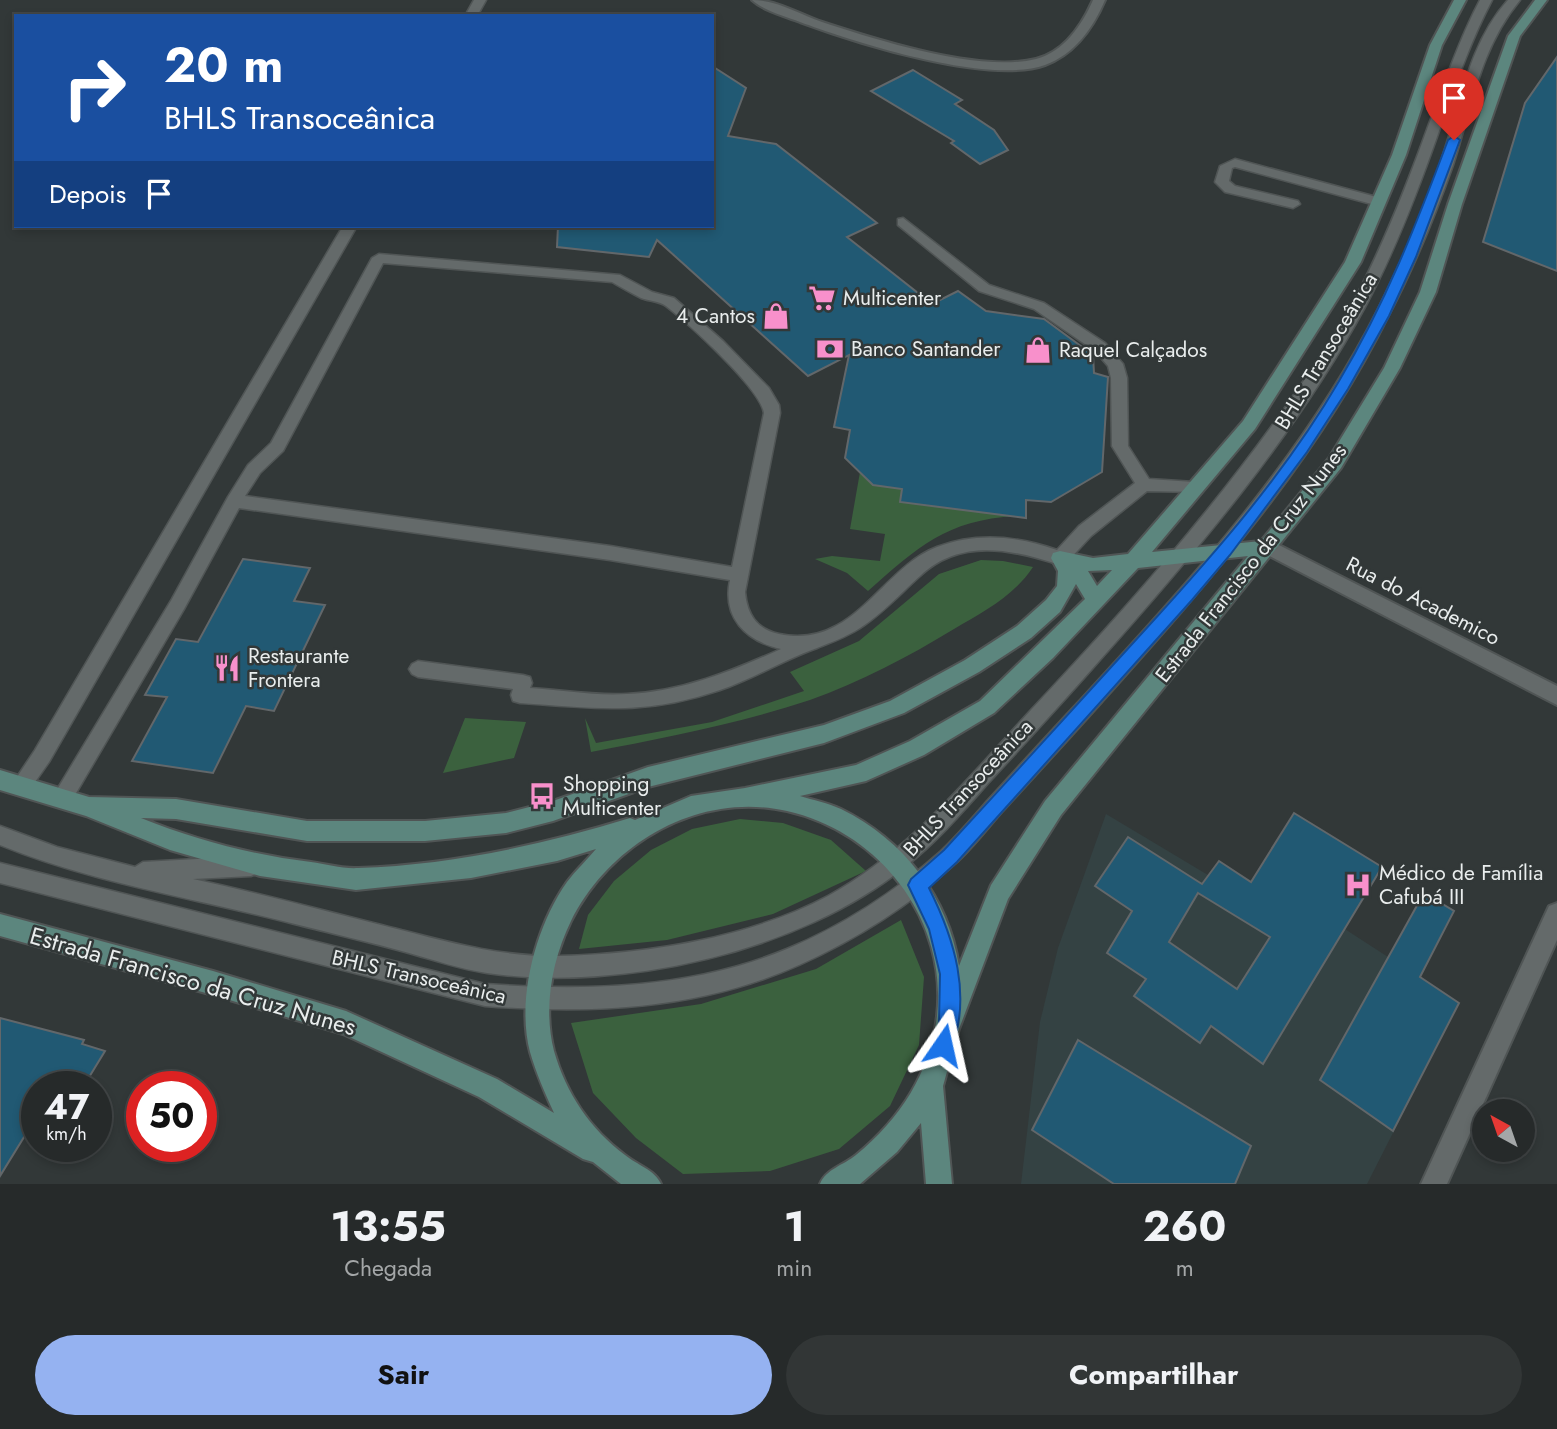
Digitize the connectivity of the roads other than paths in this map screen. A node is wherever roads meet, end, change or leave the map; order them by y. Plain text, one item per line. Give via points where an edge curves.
1 (758, 0) edge
2 (1099, 0) edge
3 (1460, 0) edge
4 (1486, 0) edge
5 (1514, 0) edge
6 (1541, 0) edge
7 (1379, 202) junction
8 (1293, 204) dead end
9 (903, 222) dead end
10 (349, 228) edge
11 (1144, 485) junction
12 (1194, 488) junction
13 (234, 501) junction
14 (1269, 547) junction
15 (1225, 551) junction
16 (1060, 558) junction
17 (1181, 558) junction
18 (1134, 560) junction
19 (740, 575) junction
20 (1096, 601) junction
21 (1053, 606) junction
22 (811, 643) junction
23 (418, 669) dead end
24 (1557, 696) edge
25 (11, 783) edge
26 (751, 796) junction
27 (62, 799) junction
28 (89, 807) junction
29 (641, 825) junction
30 (0, 835) edge
31 (898, 862) junction
32 (260, 866) junction
33 (0, 873) edge
34 (118, 874) junction
35 (918, 885) junction
36 (1557, 914) edge
37 (0, 925) edge
38 (541, 965) junction
39 (537, 1001) junction
40 (949, 1024) junction
41 (930, 1087) junction
42 (608, 1159) junction
43 (643, 1183) edge
44 (833, 1184) edge
45 (939, 1184) edge
46 (1434, 1184) edge

1 - 2 street via 914,51 984,66 1019,68 1041,63 1070,46 1091,21
3 - 7 main road via 1436,45
4 - 17 lane, BHLS Transoceânica via 1366,291 1274,436
5 - 15 lane, BHLS Transoceânica via 1502,11 1486,42 1446,164 1383,316 1309,438
6 - 14 main road, Estrada Francisco da Cruz Nunes via 1514,36 1428,292 1392,368 1335,463
7 - 8 lane via 1235,163 1226,166 1224,186
7 - 12 main road via 1353,262 1249,425
9 - 11 lane via 984,288 1060,318 1115,364 1120,446
10 - 25 lane via 89,676
11 - 12 lane
11 - 16 lane via 1085,531
12 - 18 main road
13 - 19 lane
13 - 19 lane via 254,469 277,447 379,258 615,278 669,301 718,345 771,405
13 - 27 lane
14 - 15 main road
14 - 24 street, Rua do Academico
14 - 40 main road, Estrada Francisco da Cruz Nunes via 1053,808 999,893
15 - 17 main road
15 - 35 lane, BHLS Transoceânica via 950,856
16 - 18 main road via 1093,565
16 - 20 main road via 1077,569
16 - 21 main road via 1068,570 1066,588
16 - 22 lane via 982,542 938,552 864,617
17 - 18 main road
17 - 31 lane, BHLS Transoceânica via 928,835
18 - 20 main road
19 - 22 lane via 737,611 748,629 788,645
20 - 21 main road via 1072,600
20 - 26 main road via 987,707 916,748 858,774
21 - 28 main road via 1014,639 897,707 824,734 648,777 506,823 425,831 307,831 176,809
22 - 23 lane via 698,690 627,702 522,689
25 - 27 main road
26 - 29 main road via 676,810
26 - 31 main road via 805,803 854,825
27 - 28 main road
28 - 32 main road via 170,840
29 - 32 main road via 557,851 471,867 356,879
29 - 38 main road via 596,861 562,908
30 - 34 lane, BHLS Transoceânica
31 - 35 main road
31 - 38 lane, BHLS Transoceânica via 805,917 736,939 657,957 581,966
32 - 34 lane
33 - 39 lane, BHLS Transoceânica via 458,988
34 - 38 lane, BHLS Transoceânica via 486,962
35 - 39 lane, BHLS Transoceânica via 869,920 796,956 711,986 656,996
35 - 40 main road via 939,927 950,974
36 - 46 street
37 - 42 main road, Estrada Francisco da Cruz Nunes via 346,1023 488,1088
38 - 39 main road
39 - 42 main road via 544,1058 568,1113
40 - 41 main road
41 - 44 main road via 892,1142
41 - 45 main road
42 - 43 main road

